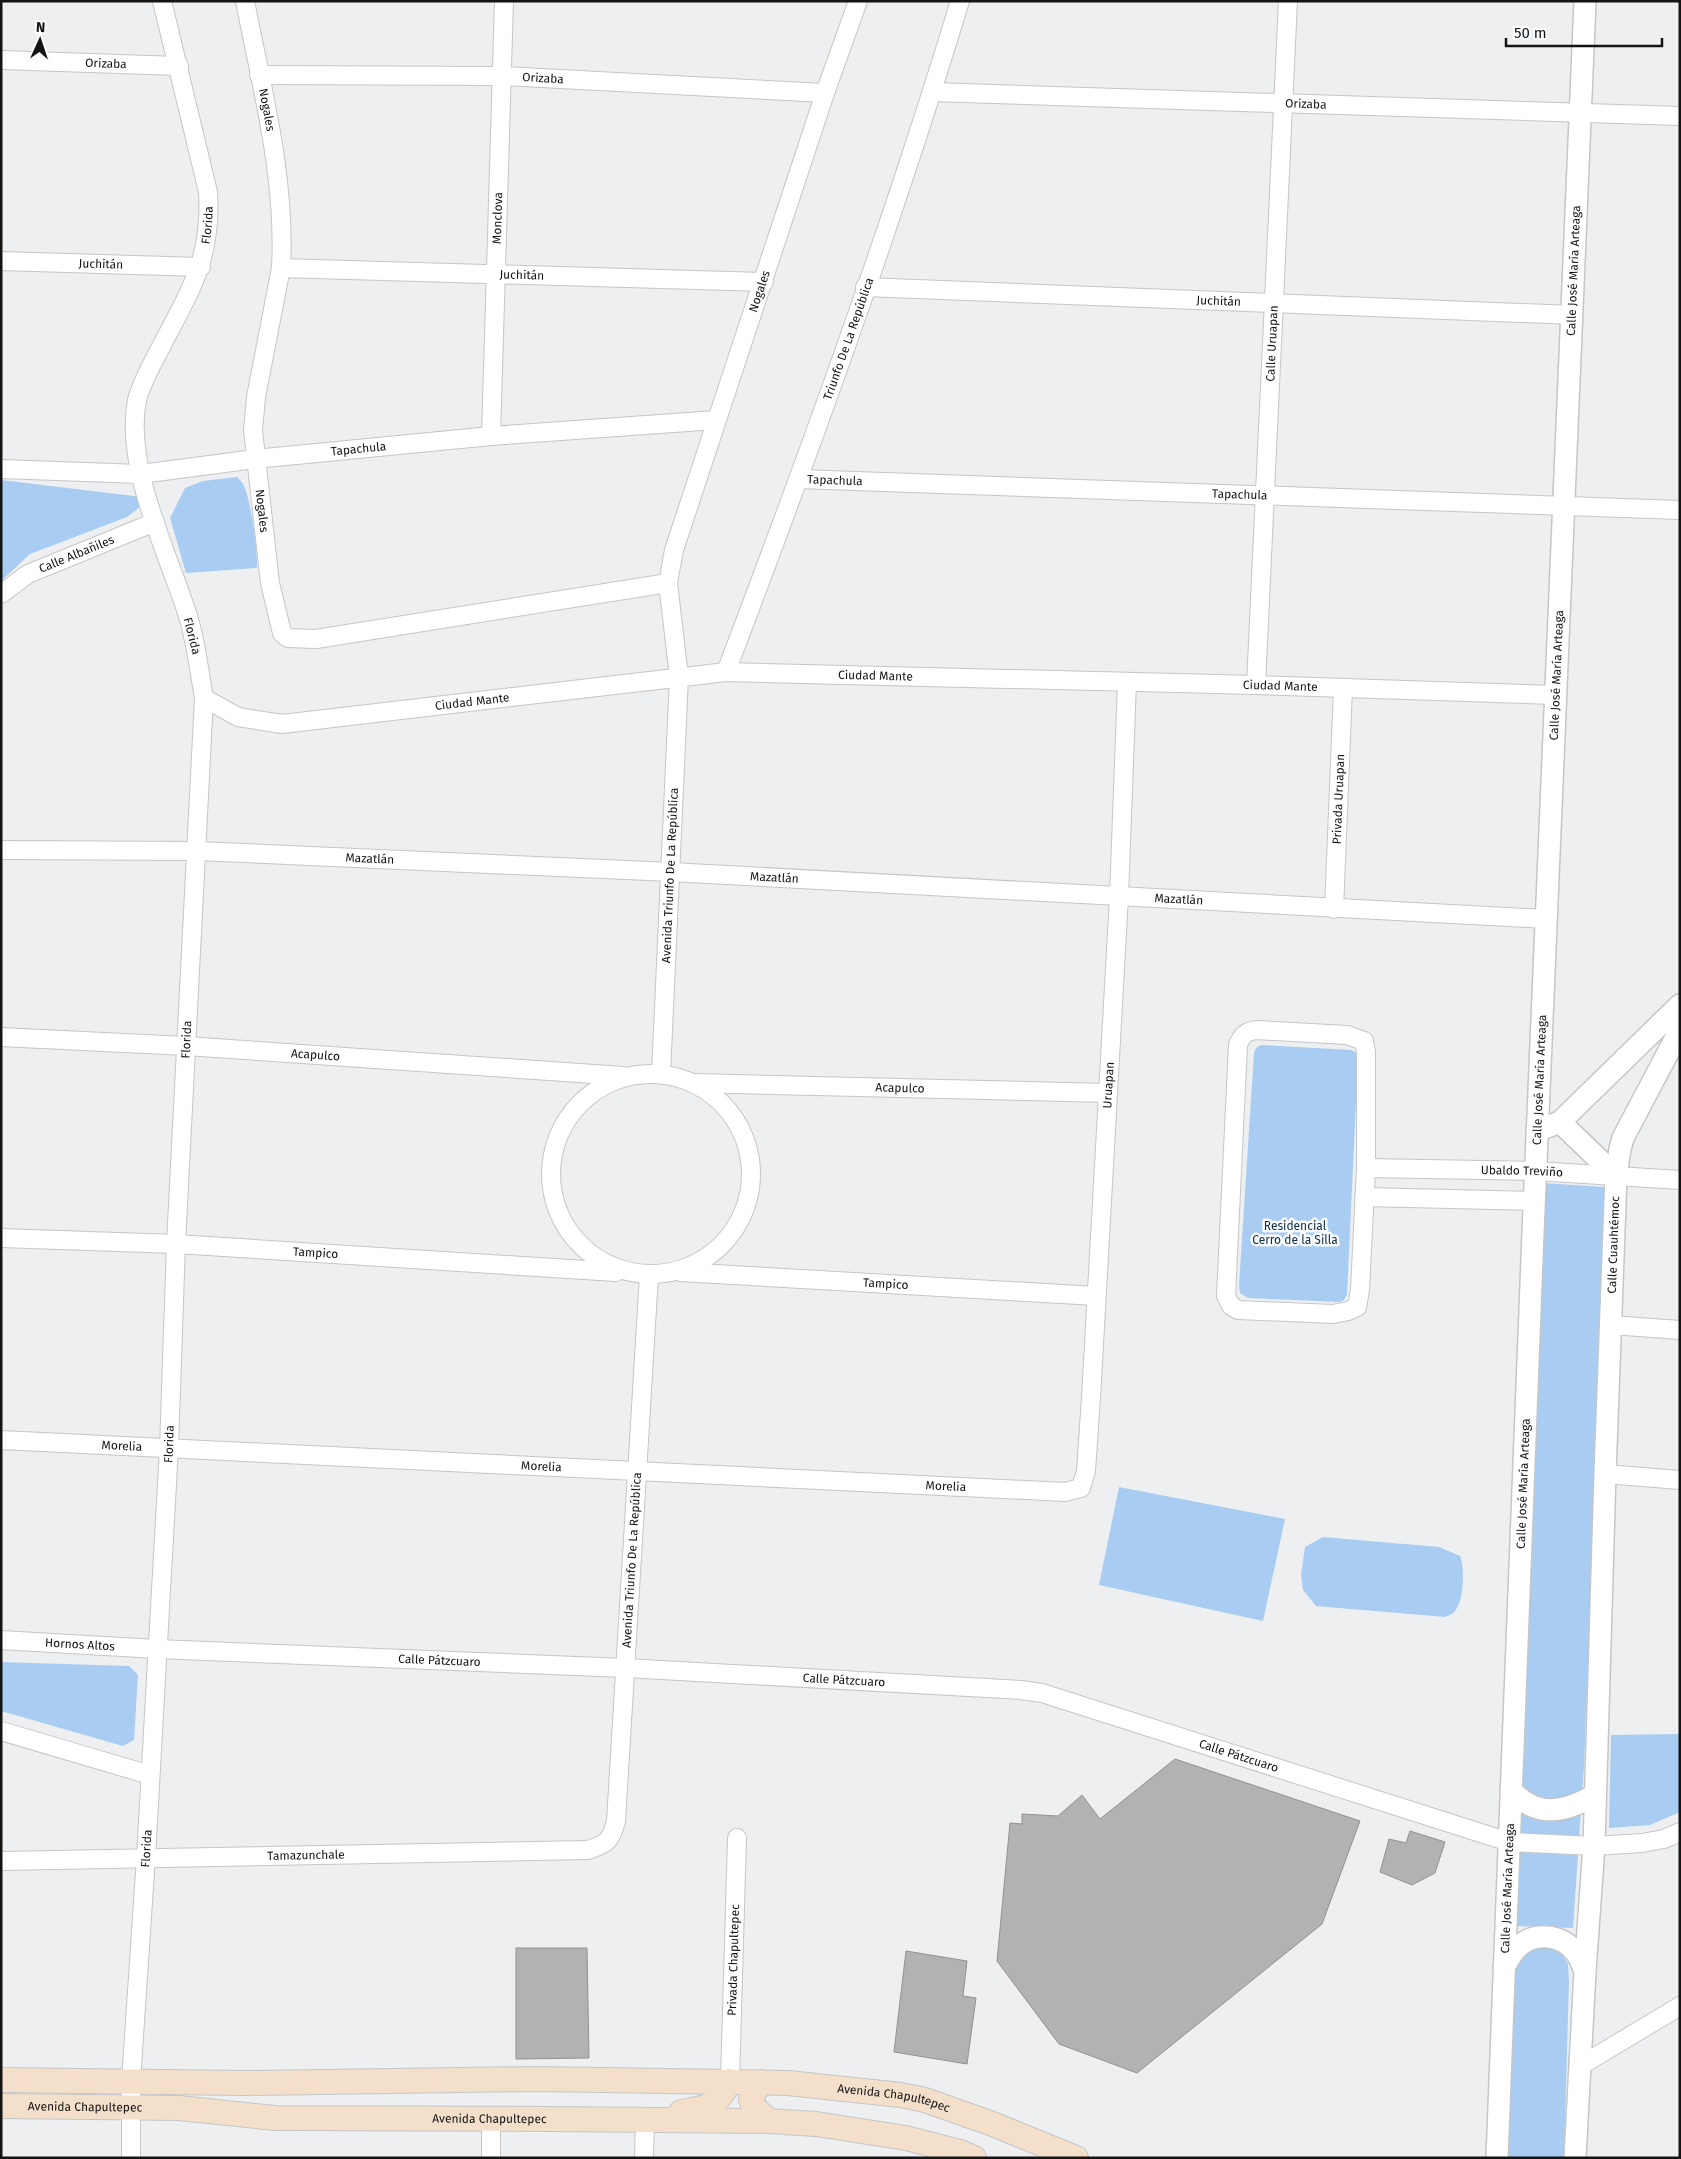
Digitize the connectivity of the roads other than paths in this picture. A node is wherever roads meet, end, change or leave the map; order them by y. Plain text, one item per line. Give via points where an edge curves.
1 (162, 1) edge
2 (245, 1) edge
3 (504, 1) edge
4 (858, 1) edge
5 (960, 1) edge
6 (1288, 1) edge
7 (1586, 1) edge
8 (1, 60) edge
9 (179, 66) junction
10 (259, 75) junction
11 (502, 76) junction
12 (932, 92) junction
13 (825, 93) junction
14 (1284, 103) junction
15 (1582, 113) junction
16 (1680, 116) edge
17 (1, 261) edge
18 (201, 267) junction
19 (281, 268) junction
20 (496, 274) junction
21 (764, 282) junction
22 (865, 286) junction
23 (1274, 303) junction
24 (1573, 315) junction
25 (716, 420) junction
26 (491, 436) junction
27 (255, 459) junction
28 (1, 469) edge
29 (141, 474) junction
30 (799, 479) junction
31 (1264, 494) junction
32 (1564, 506) junction
33 (1680, 510) edge
34 (155, 522) junction
35 (668, 583) junction
36 (1, 594) edge
37 (726, 672) junction
38 (679, 677) junction
39 (1127, 682) junction
40 (1256, 684) junction
41 (1343, 689) junction
42 (1556, 695) junction
43 (204, 698) junction
44 (1, 850) edge
45 (197, 851) junction
46 (671, 872) junction
47 (1119, 897) junction
48 (1334, 909) junction
49 (1546, 919) junction
50 (1680, 1006) edge
51 (1680, 1030) edge
52 (1, 1037) edge
53 (186, 1046) junction
54 (661, 1074) junction
55 (628, 1076) junction
56 (693, 1083) junction
57 (1108, 1094) junction
58 (1560, 1122) junction
59 (1537, 1131) junction
60 (1366, 1168) junction
61 (1536, 1171) junction
62 (1616, 1176) junction
63 (1680, 1180) edge
64 (1364, 1197) junction
65 (1534, 1201) junction
66 (1, 1238) edge
67 (176, 1244) junction
68 (629, 1272) junction
69 (676, 1272) junction
70 (649, 1275) junction
71 (1096, 1296) junction
72 (1611, 1325) junction
73 (1680, 1330) edge
74 (1, 1440) edge
75 (169, 1448) junction
76 (637, 1470) junction
77 (1604, 1474) junction
78 (1680, 1480) edge
79 (1080, 1488) joint
80 (1, 1640) edge
81 (157, 1649) junction
82 (625, 1668) junction
83 (1, 1731) edge
84 (150, 1775) junction
85 (1511, 1790) junction
86 (1595, 1795) junction
87 (1680, 1832) edge
88 (737, 1838) dead end
89 (608, 1841) joint
90 (1509, 1842) junction
91 (1594, 1846) junction
92 (146, 1857) junction
93 (1, 1860) edge
94 (1504, 1966) junction
95 (1585, 1970) junction
96 (1680, 2006) edge
97 (1580, 2066) junction
98 (1, 2080) edge
99 (131, 2081) junction
100 (730, 2081) junction
101 (760, 2082) junction
102 (1, 2106) edge
103 (130, 2107) junction
104 (491, 2119) junction
105 (645, 2120) junction
106 (768, 2121) junction
107 (131, 2158) edge
108 (491, 2158) edge
109 (644, 2158) edge
110 (974, 2158) edge
111 (1076, 2158) edge
112 (1497, 2158) edge
113 (1575, 2158) edge

1 - 9 street, Florida
2 - 10 street, Nogales
3 - 11 street, Monclova
4 - 13 street, Nogales
5 - 12 street, Triunfo De La República
6 - 14 street, Calle Uruapan
7 - 15 street, Calle José María Arteaga
8 - 9 street, Orizaba
9 - 18 street, Florida via 208,192 209,224
10 - 11 street, Orizaba
10 - 19 street, Nogales via 280,187
11 - 13 street, Orizaba
11 - 20 street, Monclova
12 - 14 street, Orizaba
12 - 22 street, Triunfo De La República
13 - 21 street, Nogales
14 - 15 street, Orizaba
14 - 23 street, Calle Uruapan
15 - 16 street, Orizaba
15 - 24 street, Calle José María Arteaga
17 - 18 street, Juchitán
18 - 29 street, Florida via 137,400 135,438
19 - 20 street, Juchitán
19 - 27 street, Nogales via 256,397
20 - 21 street, Juchitán
20 - 26 street, Monclova
21 - 25 street, Nogales
22 - 23 street, Juchitán
22 - 30 street, Triunfo De La República
23 - 24 street, Juchitán
23 - 31 street, Calle Uruapan
24 - 32 street, Calle José María Arteaga
25 - 26 street, Tapachula
25 - 35 street, Nogales via 674,550
26 - 27 street, Tapachula
27 - 29 street, Tapachula
27 - 35 street, Nogales via 270,583 282,633 288,638 316,639
28 - 29 street, Tapachula
29 - 34 street, Florida
30 - 31 street, Tapachula
30 - 37 street, Triunfo De La República
31 - 32 street, Tapachula
31 - 40 street, Calle Uruapan
32 - 33 street, Tapachula
32 - 42 street, Calle José María Arteaga
34 - 36 street, Calle Albañiles via 28,574
34 - 43 street, Florida via 188,617
35 - 38 street, Nogales
37 - 38 street, Ciudad Mante
37 - 39 street, Ciudad Mante
38 - 43 street, Ciudad Mante via 282,724 238,717
38 - 46 street, Avenida Triunfo De La República
39 - 40 street, Ciudad Mante
39 - 47 street, Uruapan
40 - 41 street, Ciudad Mante
41 - 42 street, Ciudad Mante
41 - 48 street, Privada Uruapan
42 - 49 street, Calle José María Arteaga
43 - 45 street, Florida
44 - 45 street, Mazatlán
45 - 46 street, Mazatlán
45 - 53 street, Florida
46 - 47 street, Mazatlán
46 - 54 street, Avenida Triunfo De La República
47 - 48 street, Mazatlán
47 - 57 street, Uruapan
48 - 49 street, Mazatlán
49 - 59 street, Calle José María Arteaga
50 - 58 street
51 - 62 street, Calle Cuauhtémoc via 1623,1138
52 - 53 street, Acapulco
53 - 55 street, Acapulco
53 - 67 street, Florida
54 - 55 street
54 - 56 street
55 - 68 street via 603,1086 581,1102 564,1123 553,1148 550,1175 554,1202 564,1226 582,1247 604,1263
56 - 57 street, Acapulco
56 - 69 street via 719,1100 739,1124 750,1153 752,1183 744,1213 728,1239 705,1259
57 - 71 street, Uruapan
58 - 59 street
58 - 62 street
59 - 61 street, Calle José María Arteaga
60 - 61 street, Ubaldo Treviño
60 - 64 street
60 - 64 street via 1364,1041 1347,1035 1264,1030 1248,1031 1241,1036 1226,1296 1231,1306 1252,1312 1333,1314 1357,1307
61 - 62 street, Ubaldo Treviño
61 - 65 street, Calle José María Arteaga
62 - 63 street, Ubaldo Treviño
62 - 72 street, Calle Cuauhtémoc
64 - 65 street
65 - 85 street, Calle José María Arteaga
66 - 67 street, Tampico
67 - 68 street, Tampico
67 - 75 street, Florida
68 - 70 street
69 - 70 street
69 - 71 street, Tampico
70 - 76 street, Avenida Triunfo De La República
71 - 79 street, Uruapan via 1086,1470
72 - 73 street
72 - 77 street, Calle Cuauhtémoc
74 - 75 street, Morelia
75 - 76 street, Morelia
75 - 81 street, Florida
76 - 79 street, Morelia via 1065,1492
76 - 82 street, Avenida Triunfo De La República
77 - 78 street
77 - 86 street
80 - 81 street, Hornos Altos
81 - 82 street, Calle Pátzcuaro
81 - 84 street, Florida
82 - 89 street, Avenida Triunfo De La República via 616,1821
82 - 90 street, Calle Pátzcuaro via 1042,1693
83 - 84 street
84 - 92 street, Florida
85 - 86 street via 1520,1800 1536,1808 1553,1810 1575,1806
85 - 90 street, Calle José María Arteaga
86 - 91 street
87 - 91 street, Calle Pátzcuaro via 1642,1843
88 - 100 street, Privada Chapultepec
89 - 92 street, Tamazunchale via 588,1850
90 - 91 street, Calle Pátzcuaro
90 - 94 street, Calle José María Arteaga
91 - 95 street
92 - 93 street, Tamazunchale
92 - 99 street, Florida
94 - 95 street via 1524,1942 1548,1936 1563,1941 1576,1953
94 - 112 street, Calle José María Arteaga
95 - 97 street
96 - 97 street
97 - 113 street
98 - 99 main road, Avenida Chapultepec
99 - 100 main road, Avenida Chapultepec
99 - 103 street, Florida
100 - 101 main road, Avenida Chapultepec
100 - 105 main road via 720,2098 712,2104
101 - 106 main road via 753,2093 752,2103
101 - 111 main road, Avenida Chapultepec via 842,2088 925,2100
102 - 103 main road, Avenida Chapultepec
103 - 104 main road, Avenida Chapultepec via 178,2108 275,2118
103 - 107 street, Florida
104 - 105 main road, Avenida Chapultepec
104 - 108 street
105 - 106 main road, Avenida Chapultepec
105 - 109 street
106 - 110 main road, Avenida Chapultepec via 816,2124 906,2138

